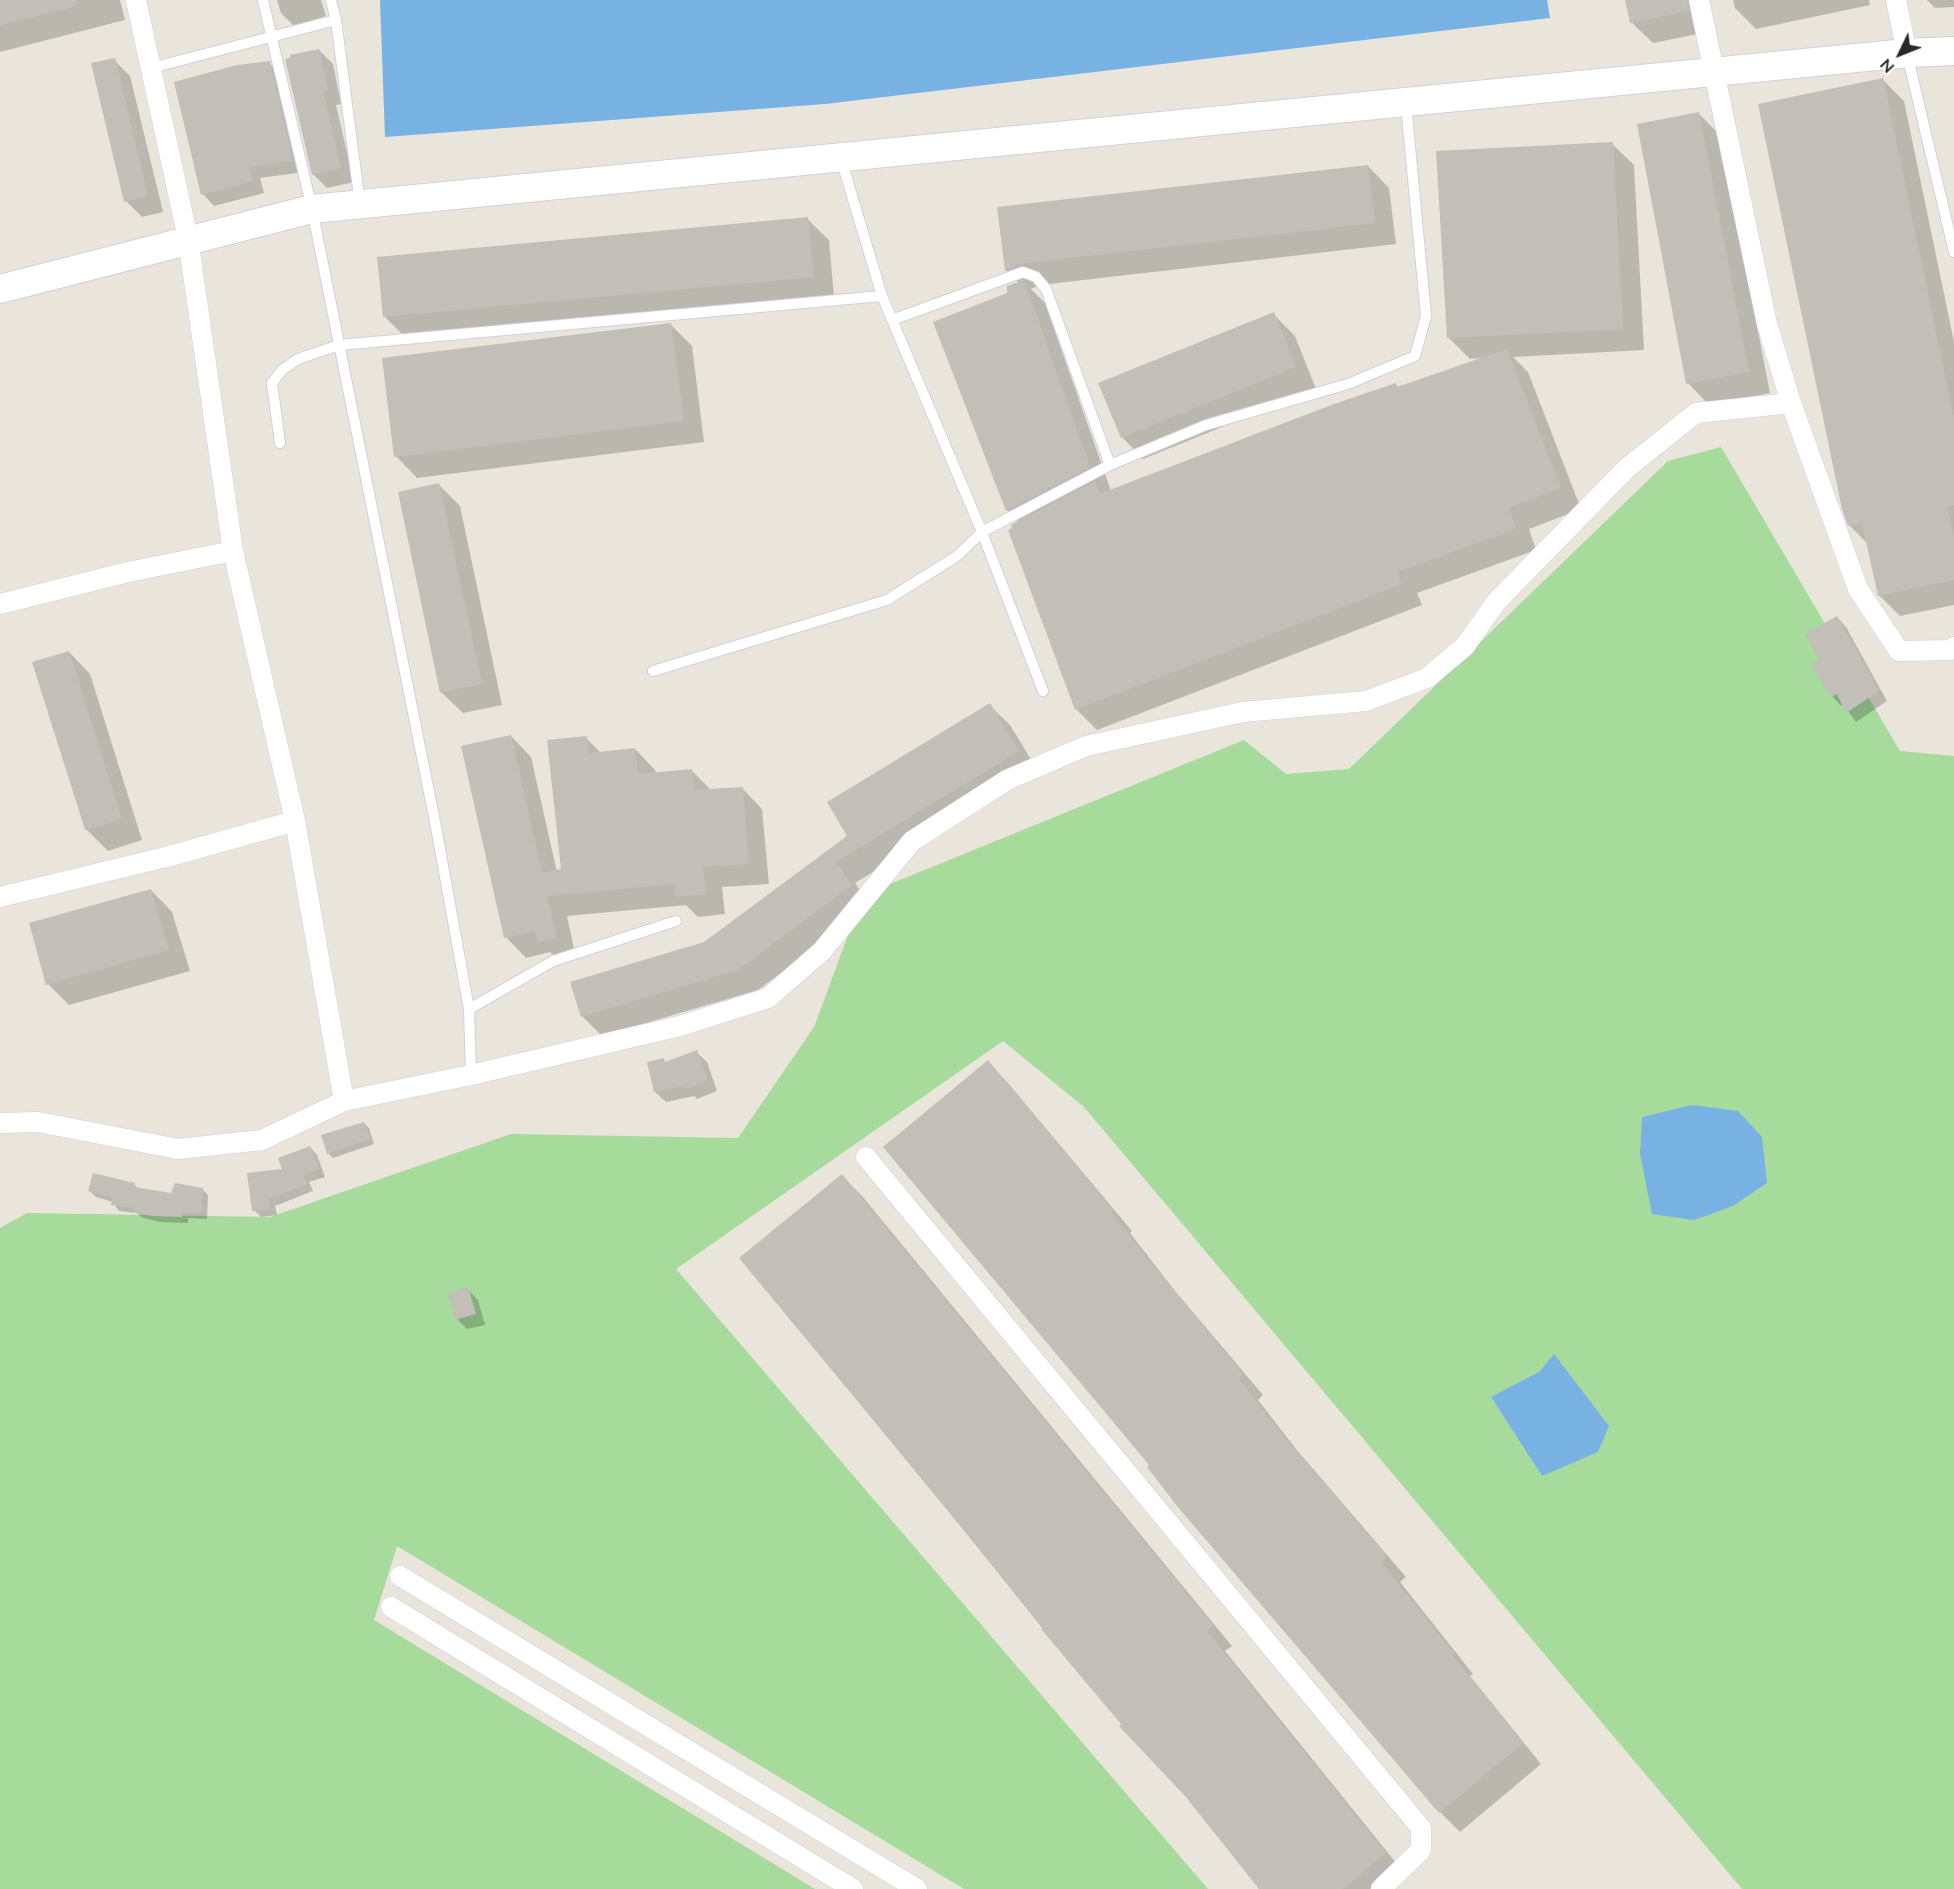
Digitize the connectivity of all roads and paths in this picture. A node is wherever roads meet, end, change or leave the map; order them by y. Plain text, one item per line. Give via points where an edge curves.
1 (136, 0) edge
2 (263, 0) edge
3 (330, 0) edge
4 (1699, 0) edge
5 (1896, 0) edge
6 (336, 20) junction
7 (272, 38) junction
8 (1954, 51) edge
9 (1907, 53) junction
10 (151, 68) junction
11 (1714, 74) junction
12 (1406, 103) junction
13 (840, 158) junction
14 (360, 205) junction
15 (312, 209) junction
16 (1950, 215) edge
17 (188, 239) junction
18 (1954, 252) edge
19 (0, 289) edge
20 (882, 296) junction
21 (892, 320) junction
22 (339, 345) junction
23 (1791, 403) junction
24 (280, 443) dead end
25 (1110, 465) junction
26 (982, 532) junction
27 (233, 551) junction
28 (0, 604) edge
29 (1954, 647) edge
30 (653, 671) dead end
31 (1043, 691) dead end
32 (295, 821) junction
33 (0, 897) edge
34 (676, 921) dead end
35 (469, 1009) junction
36 (471, 1075) junction
37 (344, 1101) junction
38 (0, 1123) edge
39 (866, 1157) dead end
40 (400, 1576) dead end
41 (391, 1607) dead end
42 (853, 1889) edge
43 (917, 1889) edge
44 (1381, 1889) edge

1 - 10 street
2 - 7 lane
3 - 6 lane
4 - 11 street
5 - 9 street
6 - 7 lane
6 - 14 lane
7 - 10 lane
7 - 15 lane
8 - 9 street
9 - 11 street
9 - 16 lane
10 - 17 street
11 - 12 street
11 - 23 street via 1767,324
12 - 13 street
12 - 25 lane via 1426,316 1415,356 1348,384 1206,425
13 - 14 street
13 - 20 lane
14 - 15 street
15 - 17 street
15 - 22 lane
16 - 18 lane
17 - 19 street
17 - 27 street
20 - 21 lane
20 - 22 lane
21 - 25 lane via 1023,272 1036,277 1046,289
21 - 26 lane
22 - 24 lane via 298,359 272,383
22 - 35 lane
23 - 29 street via 1858,589 1899,651
23 - 36 street via 1696,413 1627,468 1497,601 1465,646 1427,678 1366,701 1243,712 1077,751 1007,780 912,841 822,951 768,999 680,1026
25 - 26 lane
26 - 30 lane via 957,556 887,600
26 - 31 lane
27 - 28 street
27 - 32 street
32 - 33 street
32 - 37 street
34 - 35 lane via 553,961
35 - 36 lane
36 - 37 street
37 - 38 street via 262,1140 178,1149 38,1122
39 - 44 street via 1421,1828 1421,1850
40 - 43 street
41 - 42 street

